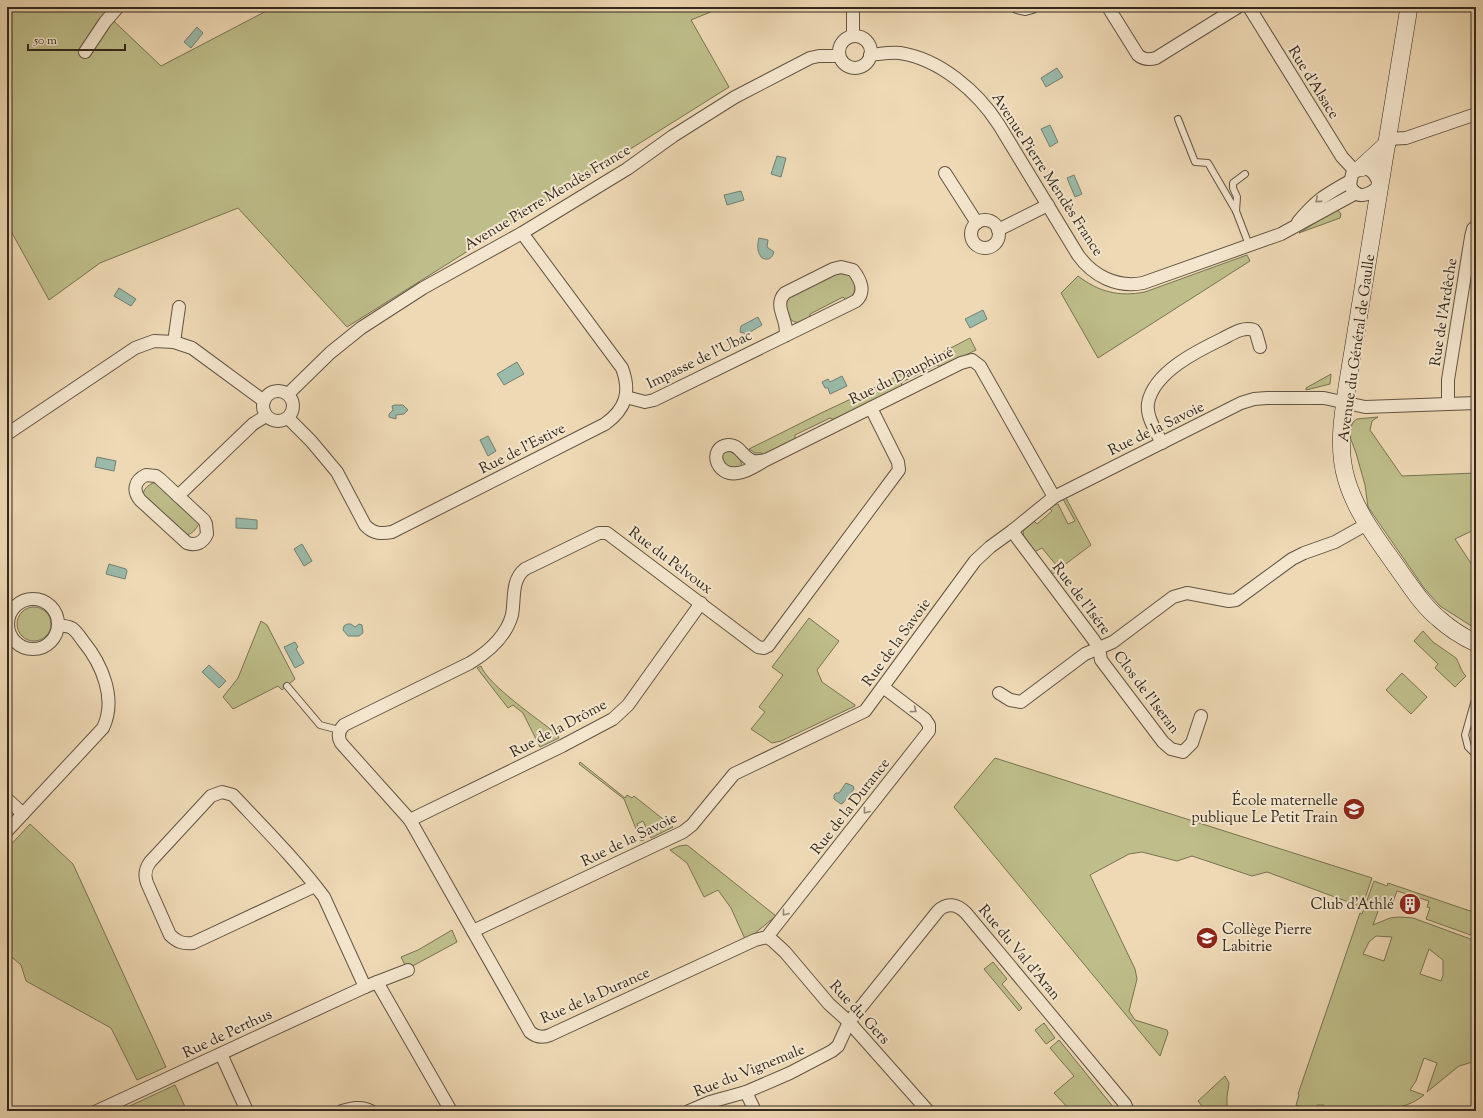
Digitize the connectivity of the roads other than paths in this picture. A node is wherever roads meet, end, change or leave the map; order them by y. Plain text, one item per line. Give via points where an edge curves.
1 (118, 7) edge
2 (853, 7) edge
3 (1017, 7) edge
4 (1032, 7) edge
5 (1108, 7) edge
6 (1249, 7) edge
7 (1409, 7) edge
8 (1235, 8) edge
9 (853, 36) junction
10 (84, 52) dead end
11 (870, 55) junction
12 (839, 56) junction
13 (1476, 114) edge
14 (1178, 119) dead end
15 (1387, 141) junction
16 (944, 173) dead end
17 (1245, 174) dead end
18 (1355, 174) junction
19 (1380, 186) junction
20 (1365, 197) junction
21 (1048, 205) junction
22 (1236, 211) junction
23 (977, 223) junction
24 (1476, 226) edge
25 (1294, 228) junction
26 (998, 230) junction
27 (522, 233) junction
28 (1249, 245) junction
29 (179, 307) dead end
30 (785, 336) junction
31 (174, 342) junction
32 (1260, 347) dead end
33 (288, 394) junction
34 (626, 396) junction
35 (264, 401) junction
36 (1476, 402) edge
37 (1345, 404) junction
38 (1448, 404) junction
39 (871, 408) junction
40 (266, 416) junction
41 (288, 418) junction
42 (7, 434) edge
43 (1162, 443) junction
44 (766, 460) dead end
45 (178, 496) junction
46 (1054, 497) junction
47 (1367, 524) junction
48 (1012, 531) junction
49 (701, 603) junction
50 (58, 624) junction
51 (1476, 643) edge
52 (1099, 648) junction
53 (287, 686) dead end
54 (883, 687) junction
55 (999, 693) dead end
56 (1476, 696) edge
57 (1201, 716) dead end
58 (339, 730) junction
59 (1476, 755) edge
60 (7, 799) edge
61 (23, 814) junction
62 (410, 820) junction
63 (7, 831) edge
64 (315, 886) junction
65 (473, 931) junction
66 (766, 937) junction
67 (408, 970) dead end
68 (377, 982) junction
69 (365, 986) junction
70 (849, 1022) junction
71 (221, 1054) junction
72 (746, 1092) junction
73 (100, 1110) edge
74 (247, 1111) edge
75 (342, 1111) edge
76 (371, 1111) edge
77 (451, 1111) edge
78 (689, 1111) edge
79 (754, 1111) edge
80 (928, 1111) edge
81 (1128, 1111) edge

1 - 10 street
2 - 9 street
3 - 4 street
5 - 8 street via 1138,55 1145,59 1156,58
6 - 18 street, Rue d'Alsace
7 - 15 street, Avenue du Général de Gaulle
9 - 11 street via 867,41
9 - 12 street via 840,45
11 - 12 street via 865,64 855,68 845,64
11 - 21 street, Avenue Pierre Mendès France via 899,53 917,58 944,70 972,91 993,115
12 - 27 street, Avenue Pierre Mendès France via 810,58 735,97 627,169
13 - 15 street via 1406,138
14 - 22 lane via 1195,162 1208,163
15 - 18 street
15 - 19 street, Avenue du Général de Gaulle
16 - 23 street
17 - 22 lane via 1233,184 1237,197
18 - 19 street via 1365,168 1374,172
18 - 20 street via 1351,188
18 -> 25 street, Avenue Pierre Mendès France via 1320,199
19 - 20 street, Avenue du Général de Gaulle
20 - 25 street, Avenue Pierre Mendès France
20 - 37 street, Avenue du Général de Gaulle
21 - 26 street
21 - 28 street, Avenue Pierre Mendès France via 1083,262 1093,271 1114,282 1143,283
22 - 28 lane
23 - 26 street via 989,221
23 - 26 street via 971,235 975,244 980,247 990,247 995,243 998,239
24 - 38 street, Rue de l'Ardêche via 1471,237 1448,380
25 - 28 street, Avenue Pierre Mendès France
27 - 33 street, Avenue Pierre Mendès France via 423,288 361,328 330,353
27 - 34 street via 618,362 625,380
29 - 31 street
30 - 30 street, Impasse de l'Ubac via 859,299 862,288 853,270 841,267 833,269 785,293 780,303 786,329
30 - 34 street, Impasse de l'Ubac via 654,400 645,402
31 - 35 street via 192,348
31 - 42 street via 154,341 135,348
32 - 43 street via 1254,330 1244,329 1193,354 1171,370 1156,387 1148,402 1149,416
33 - 35 street via 274,392
33 - 41 street via 294,406
34 - 41 street, Rue de l'Estive via 620,410 605,424 392,532 382,534 371,531 365,525 337,472
35 - 40 street
36 - 38 street, Rue de la Savoie
37 - 38 street, Rue de la Savoie via 1365,407
37 - 43 street, Rue de la Savoie via 1324,398 1254,399 1241,403
37 - 47 street, Avenue du Général de Gaulle via 1342,453 1346,478
39 - 44 street, Rue du Dauphiné
39 - 46 street, Rue du Dauphiné via 962,363 974,361 980,366
39 - 49 street, Rue du Pelvoux via 898,462 899,470 770,644 764,648 758,647
40 - 41 street via 274,421
40 - 45 street via 253,424
43 - 46 street, Rue de la Savoie
45 - 45 street via 160,479 151,475 141,478 136,486 136,496 140,500 187,544 197,544 205,539 206,524
46 - 48 street, Rue de la Savoie
47 - 51 street, Avenue du Général de Gaulle via 1416,594 1437,618
47 - 52 street, Rue de l'Isére via 1335,542 1298,556 1236,600 1187,593 1173,597 1113,642
48 - 52 street, Rue de l'Isére
48 - 54 street, Rue de la Savoie via 975,561
49 - 58 street, Rue du Pelvoux via 612,536 604,532 596,534 519,573 510,620 497,642 484,654 344,725
49 - 62 street, Rue de la Drôme via 628,704 613,719
50 - 50 street via 53,608 46,603 30,599 15,607 8,623 14,639 28,648 45,646 57,633
50 - 61 street via 73,628 92,651 109,694 108,718 103,728
52 - 55 street via 1085,654 1021,702 1010,700
52 - 57 street, Clos de l'Iseran via 1101,660 1171,749 1182,752 1192,743
53 - 58 lane via 320,725
54 - 65 street, Rue de la Savoie via 865,711 734,774 692,825 683,832
54 -> 66 street, Rue de la Durance via 925,718 929,731
56 - 59 lane via 1465,735 1468,747
58 - 62 street, Rue de la Durance via 341,742
60 - 61 street
61 - 63 street
62 - 65 street, Rue de la Durance
64 - 64 street via 236,798 226,792 211,796 150,862 145,875 170,935 183,943 193,943
64 - 69 street via 331,911
65 - 66 street, Rue de la Durance via 530,1032 543,1037
66 - 70 street, Rue du Gers via 782,949 829,1004
67 - 68 street, Rue de Perthus
68 - 69 street, Rue de Perthus
68 - 77 street
69 - 71 street, Rue de Perthus
70 - 72 street, Rue du Vignemale via 838,1046 832,1051
70 - 80 street, Rue du Gers
70 - 81 street, Rue du Val d'Aran via 940,909 948,905 957,906 981,930 1125,1104
71 - 73 street, Rue de Perthus
71 - 74 street
72 - 78 street, Rue du Vignemale via 715,1100
72 - 79 street
75 - 76 street via 362,1108

